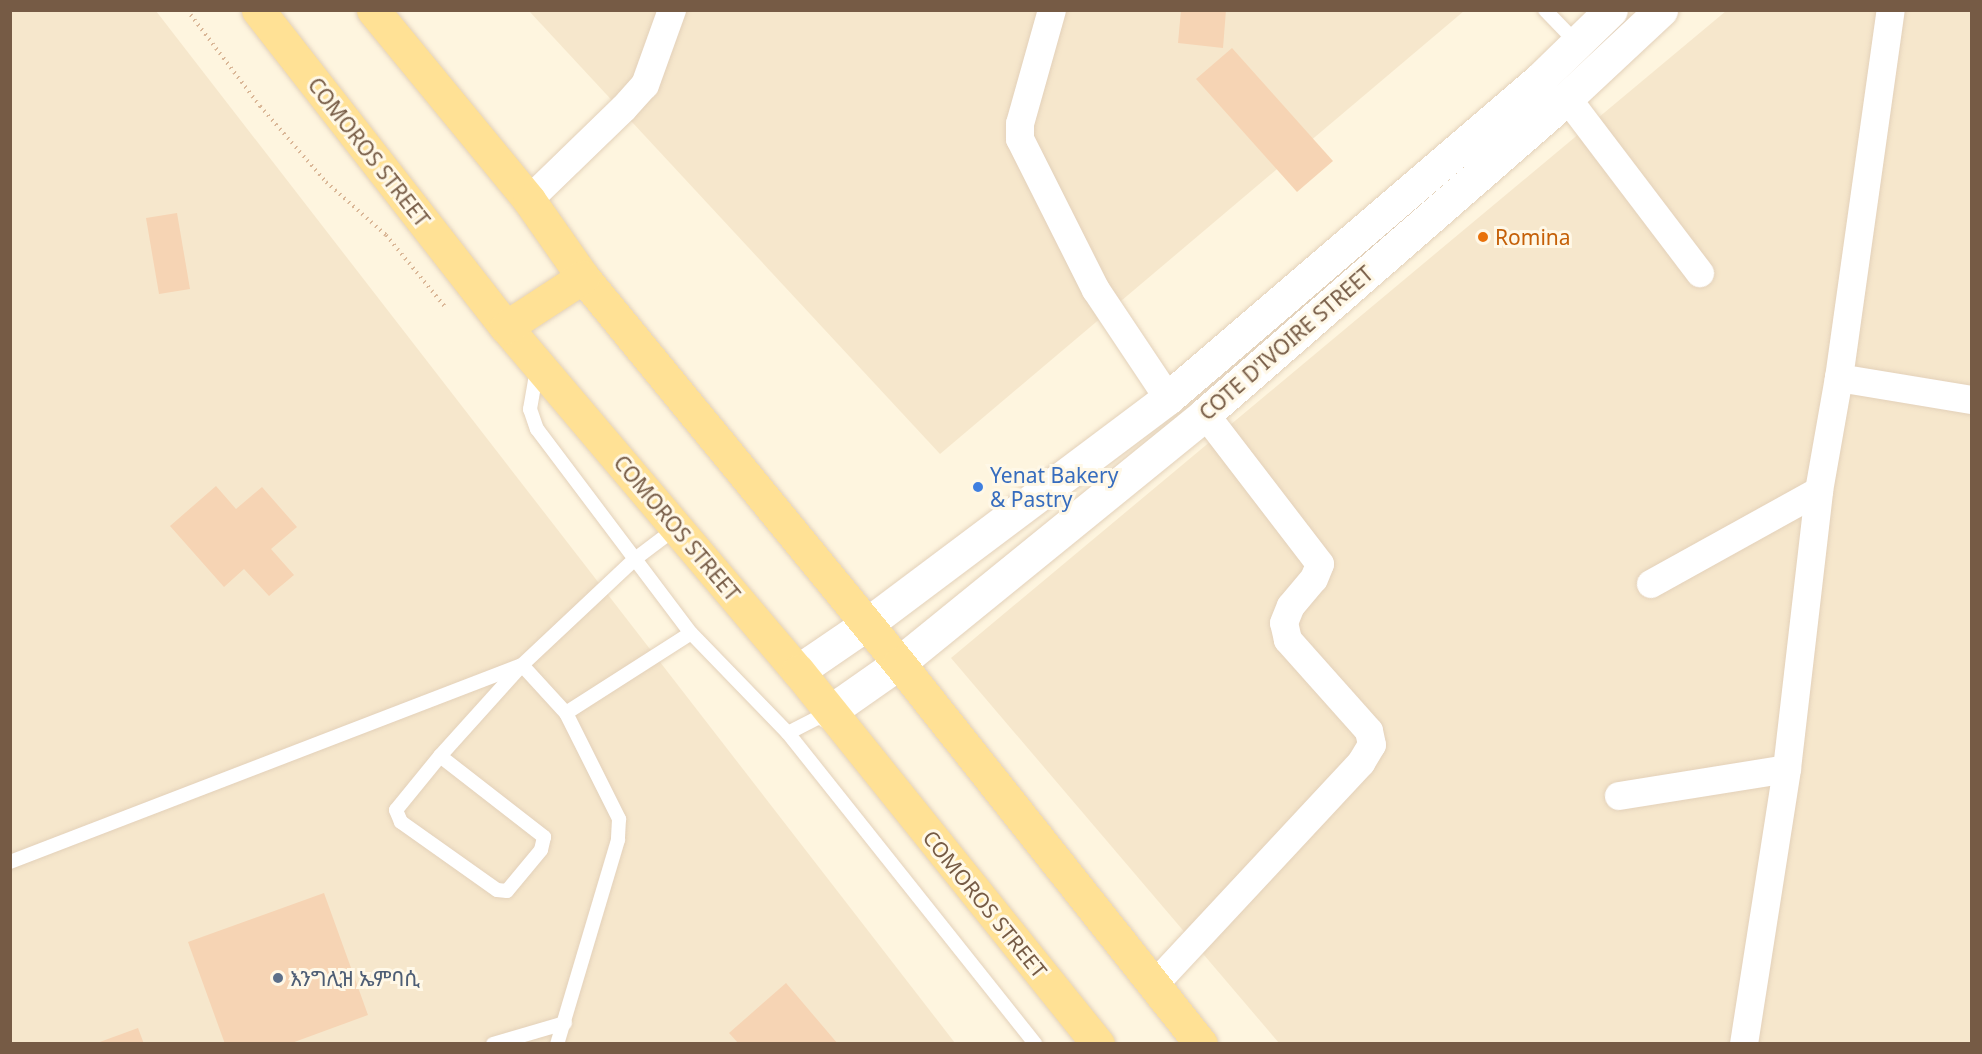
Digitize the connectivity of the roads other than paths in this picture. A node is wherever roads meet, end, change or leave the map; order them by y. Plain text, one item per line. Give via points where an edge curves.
1 (258, 10) edge
2 (372, 10) edge
3 (672, 10) edge
4 (1052, 10) edge
5 (1545, 10) edge
6 (1611, 10) edge
7 (1661, 10) edge
8 (1891, 10) edge
9 (1577, 43) junction
10 (1568, 98) junction
11 (529, 200) junction
12 (1700, 273) dead end
13 (583, 277) junction
14 (506, 327) junction
15 (538, 364) junction
16 (1839, 378) junction
17 (1168, 398) junction
18 (1971, 400) edge
19 (1205, 414) junction
20 (1819, 491) junction
21 (676, 528) junction
22 (635, 559) junction
23 (1651, 584) dead end
24 (867, 624) junction
25 (691, 633) junction
26 (899, 663) junction
27 (522, 665) junction
28 (798, 671) junction
29 (829, 712) junction
30 (566, 713) junction
31 (788, 734) junction
32 (440, 756) junction
33 (1787, 769) junction
34 (1619, 796) dead end
35 (10, 862) edge
36 (1154, 984) junction
37 (565, 1023) junction
38 (493, 1044) edge
39 (557, 1044) edge
40 (1035, 1044) edge
41 (1098, 1044) edge
42 (1201, 1044) edge
43 (1744, 1044) edge

1 - 14 main road, COMOROS STREET
2 - 11 main road
3 - 11 street via 645,85
4 - 17 street via 1020,124 1020,139 1096,290
5 - 9 lane
6 - 9 main road, COTE D'IVOIRE STREET
7 - 10 main road, COTE D'IVOIRE STREET
8 - 16 street
9 - 17 main road, COTE D'IVOIRE STREET
10 - 12 street
10 - 19 main road, COTE D'IVOIRE STREET
11 - 13 main road
13 - 14 main road
13 - 24 main road
14 - 15 main road, COMOROS STREET
15 - 21 main road, COMOROS STREET
15 - 22 lane via 530,409 537,429
16 - 18 street
16 - 20 street
17 - 24 main road, COTE D'IVOIRE STREET
19 - 26 main road, COTE D'IVOIRE STREET
19 - 36 street via 1320,564 1314,579 1291,606 1284,623 1288,640 1369,731 1372,745 1361,763
20 - 23 street
20 - 33 street
21 - 22 lane
21 - 28 main road, COMOROS STREET
22 - 25 lane
22 - 27 lane
24 - 26 main road
24 - 28 main road, COTE D'IVOIRE STREET
25 - 30 lane
25 - 31 lane
26 - 29 main road, COTE D'IVOIRE STREET
26 - 36 main road
27 - 30 lane
27 - 32 lane
27 - 35 lane
28 - 29 main road, COMOROS STREET
29 - 31 lane
29 - 41 main road, COMOROS STREET
30 - 37 lane via 619,819 618,840
31 - 40 lane
32 - 32 lane via 396,810 397,817 497,890 507,891 541,850 544,837
33 - 34 street
33 - 43 street
36 - 42 main road
37 - 38 lane
37 - 39 lane

